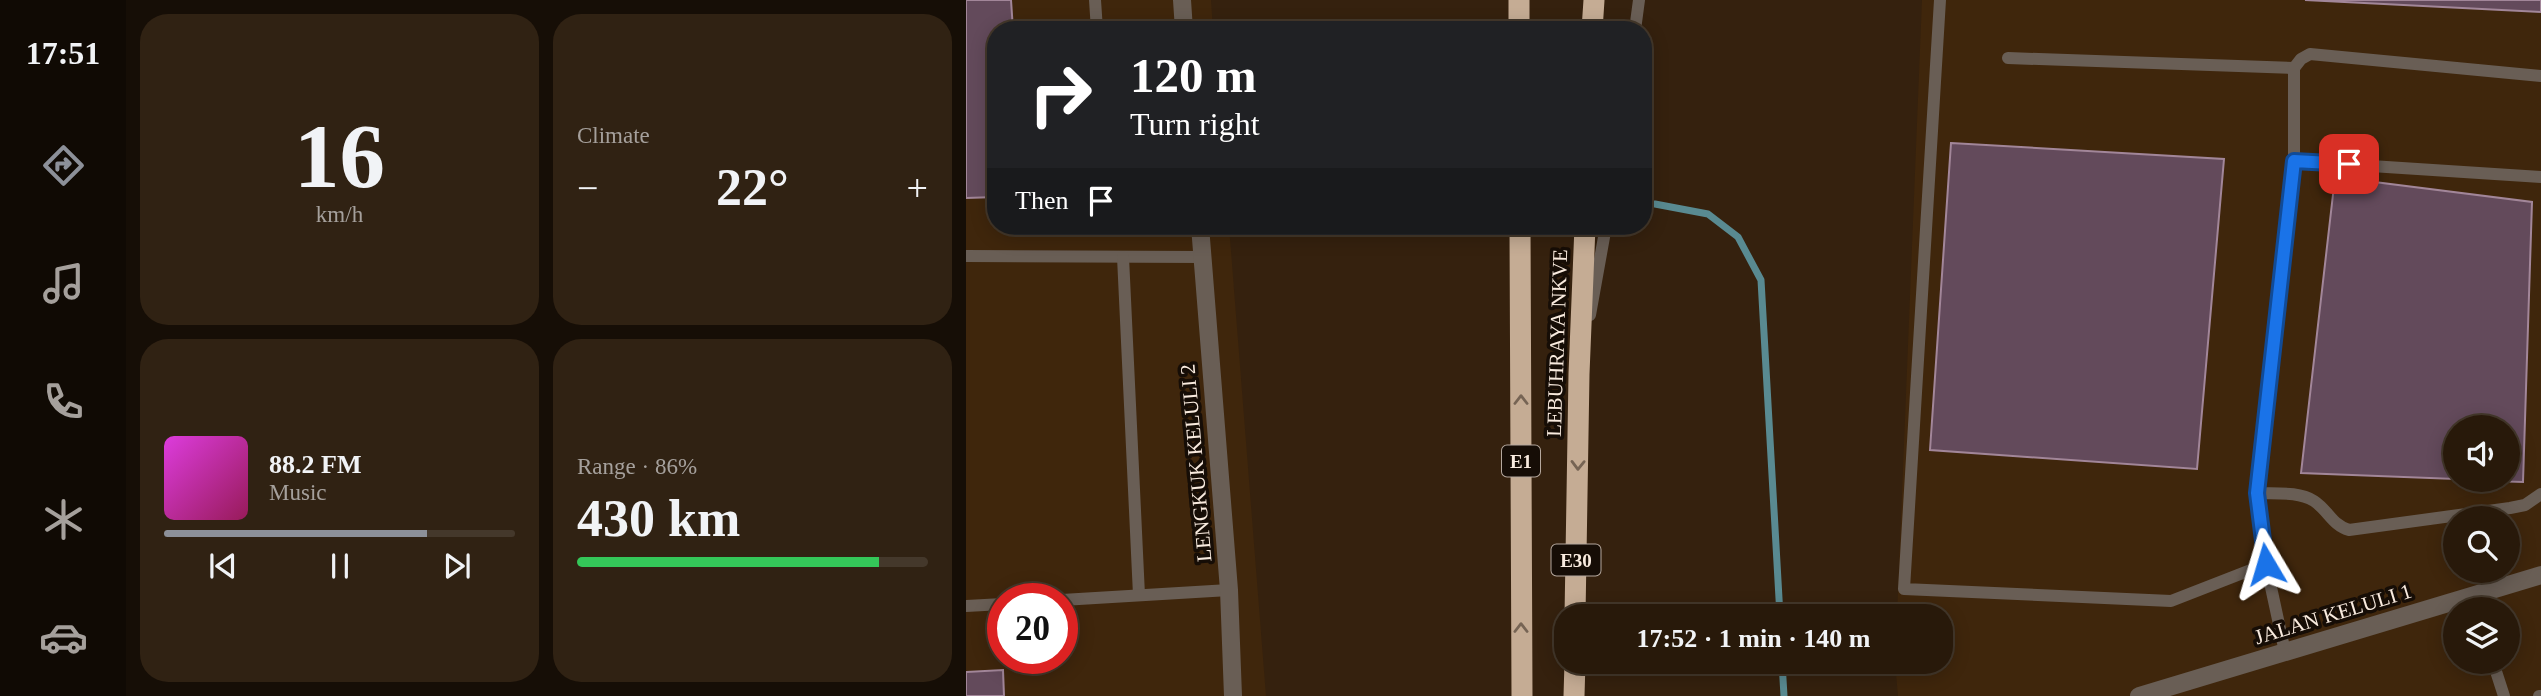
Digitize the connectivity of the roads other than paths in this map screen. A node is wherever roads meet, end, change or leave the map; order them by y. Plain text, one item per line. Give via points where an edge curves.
1 (1095, 0) edge
2 (1182, 0) edge
3 (1519, 0) edge
4 (1594, 0) edge
5 (1639, 0) edge
6 (1940, 0) edge
7 (1096, 21) edge
8 (1183, 21) edge
9 (1519, 21) edge
10 (1593, 21) edge
11 (1637, 21) edge
12 (2008, 58) dead end
13 (2294, 68) junction
14 (2541, 76) edge
15 (2294, 161) junction
16 (2541, 177) edge
17 (1201, 235) edge
18 (1520, 235) edge
19 (1585, 235) edge
20 (1604, 235) edge
21 (966, 256) edge
22 (1123, 257) junction
23 (1203, 257) junction
24 (1579, 374) junction
25 (2257, 493) junction
26 (2541, 494) edge
27 (2266, 564) junction
28 (2541, 575) edge
29 (1229, 590) junction
30 (1139, 595) junction
31 (2488, 597) edge
32 (1078, 599) edge
33 (1575, 604) edge
34 (987, 605) edge
35 (966, 606) edge
36 (2443, 611) edge
37 (2285, 652) junction
38 (1575, 674) edge
39 (2497, 674) edge
40 (1233, 696) edge
41 (1522, 696) edge
42 (1574, 696) edge
43 (2139, 696) edge
44 (2504, 696) edge

1 - 7 lane
2 - 8 street
3 - 9 highway
4 - 10 highway
5 - 11 lane
6 - 27 lane via 1904,589 2171,601
12 - 13 lane
13 - 14 lane via 2310,54
13 - 15 lane
15 - 16 lane
15 - 25 lane
17 - 23 street, LENGKUK KELULI 2
41 -> 18 highway, LEBUHRAYA NKVE / E1
19 - 24 highway, LEBUHRAYA NKVE
20 - 24 lane
21 - 22 lane
22 - 23 lane
22 - 30 lane
23 - 29 street, LENGKUK KELULI 2
24 -> 33 highway, LEBUHRAYA NKVE / E30
25 - 26 lane via 2298,494 2349,530 2510,508
25 - 27 lane
27 - 37 lane
28 - 31 street, JALAN KELULI 1
29 - 30 lane
29 - 40 street, LENGKUK KELULI 2
30 - 32 lane
34 - 35 lane
36 - 37 street, JALAN KELULI 1
37 - 43 street, JALAN KELULI 1
38 - 42 highway
39 - 44 lane

